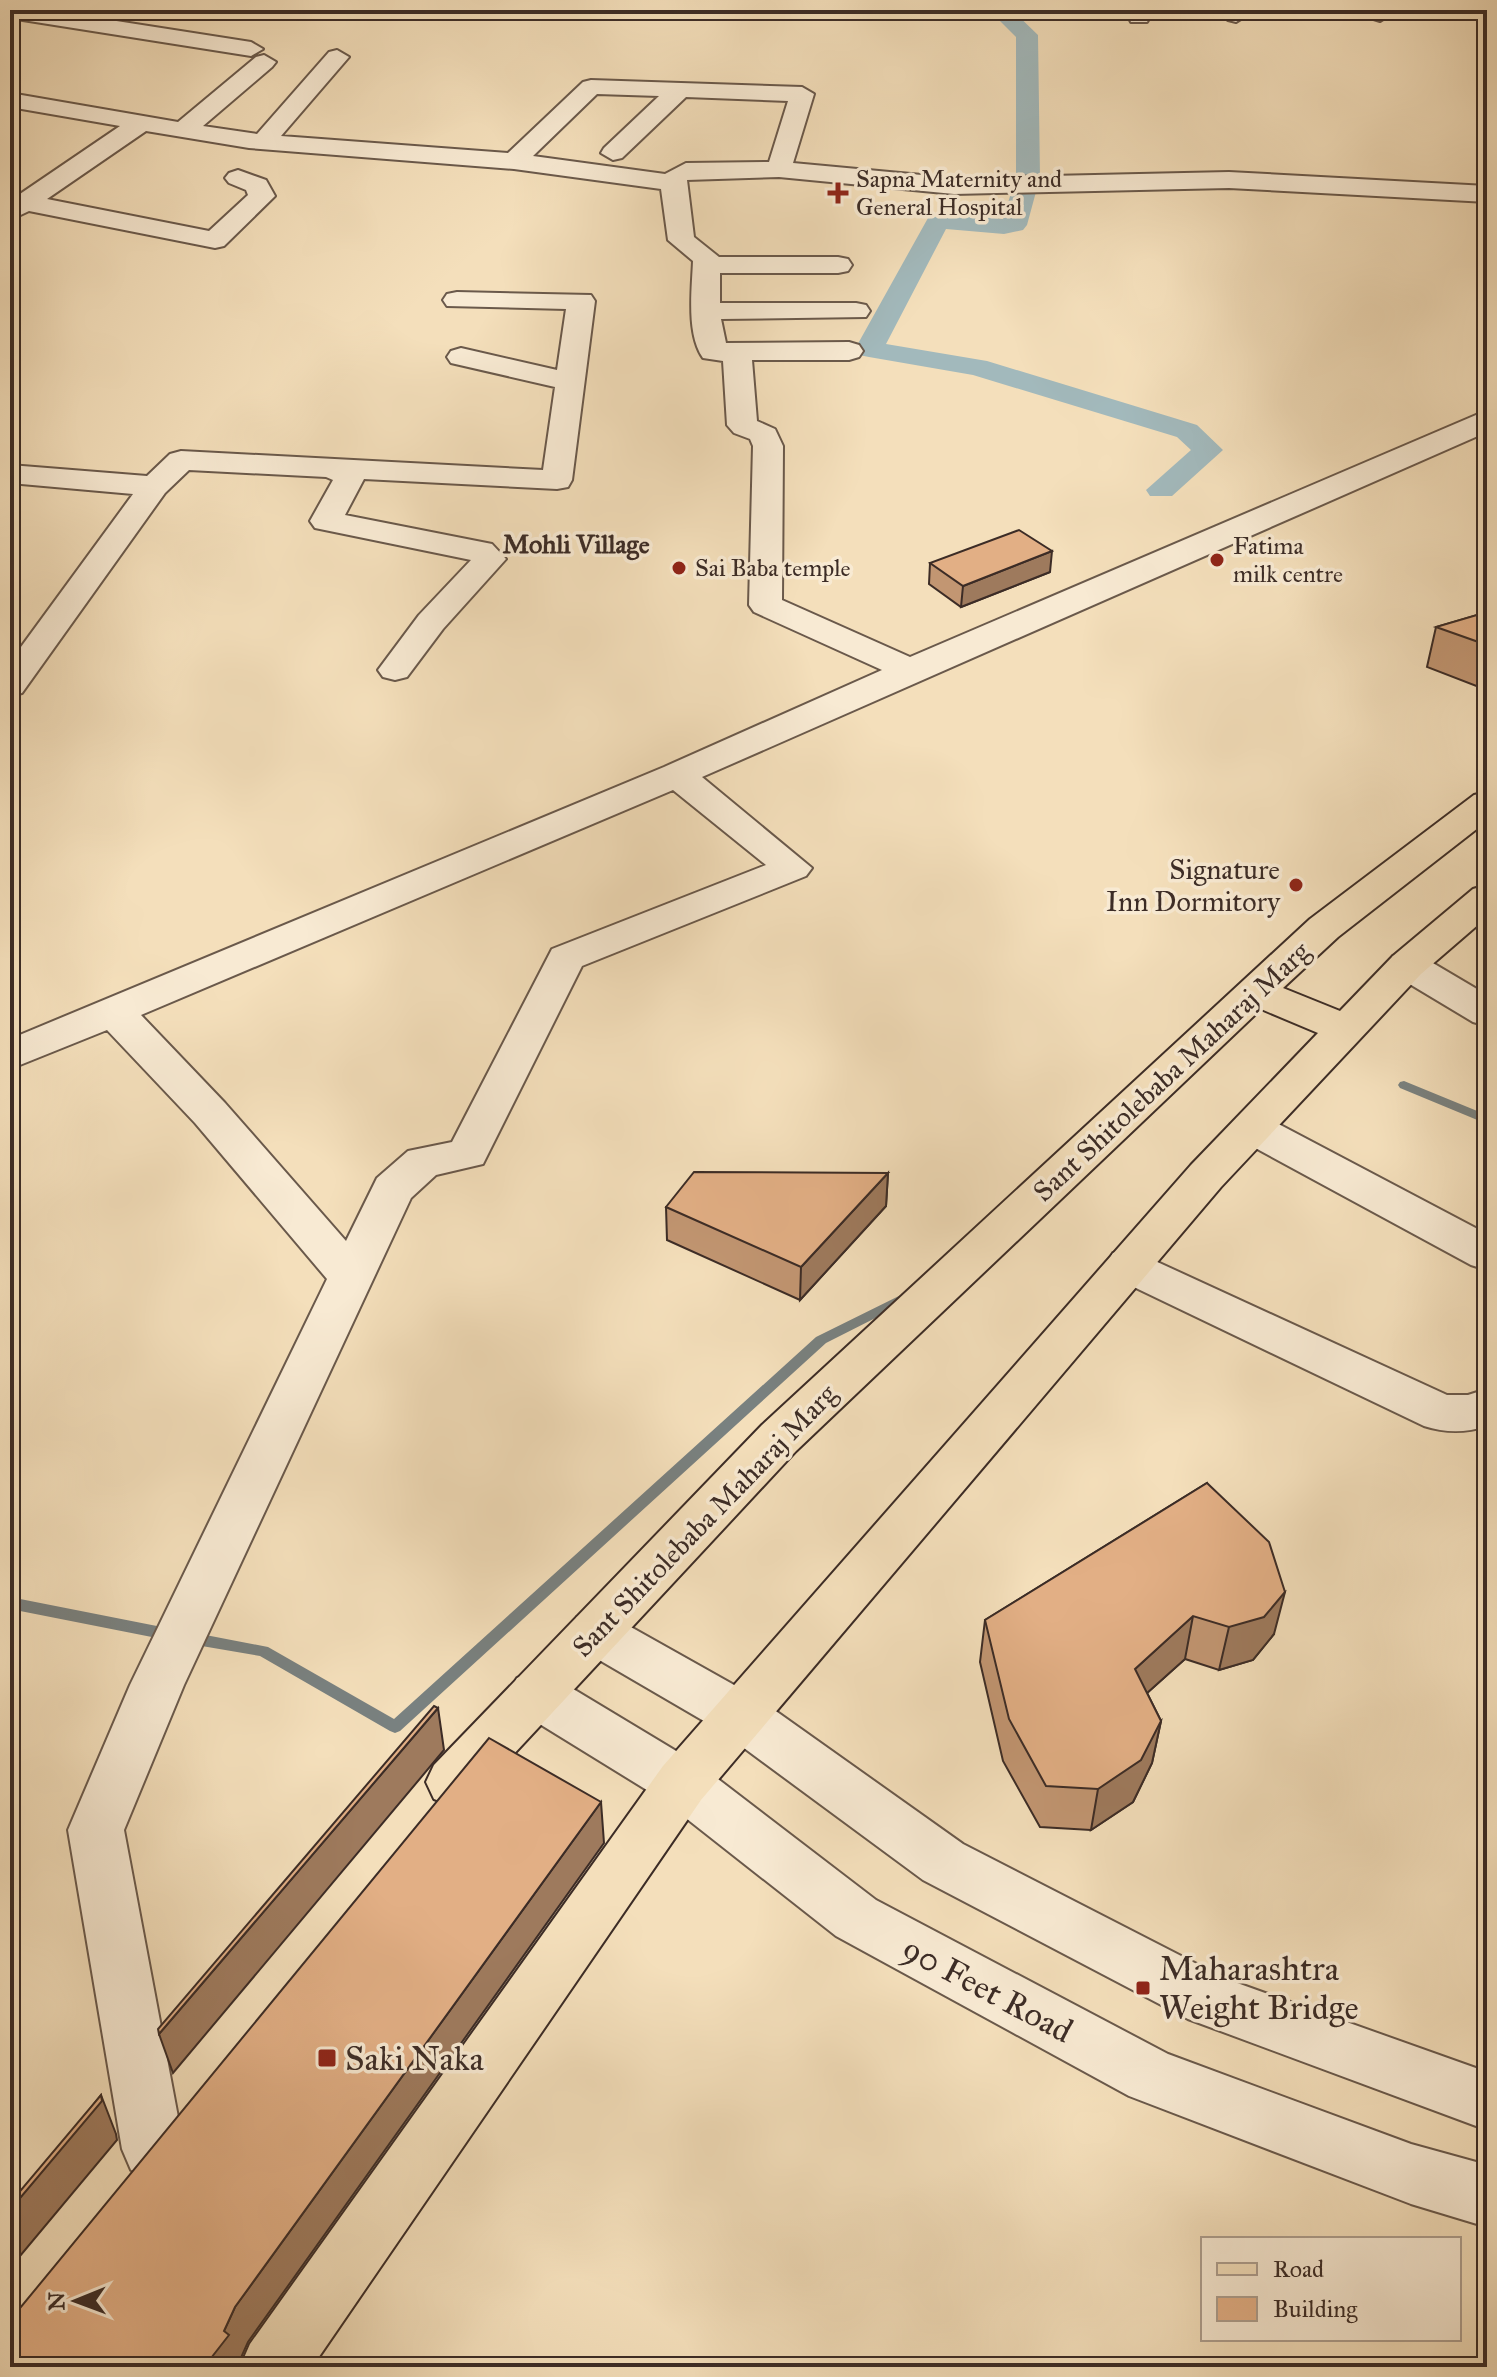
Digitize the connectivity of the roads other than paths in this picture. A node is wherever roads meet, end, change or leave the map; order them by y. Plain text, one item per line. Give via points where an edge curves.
1 (10, 11) edge
2 (337, 57) dead end
3 (277, 87) dead end
4 (309, 90) junction
5 (680, 90) junction
6 (10, 100) edge
7 (141, 123) junction
8 (183, 130) junction
9 (223, 132) dead end
10 (296, 138) dead end
11 (266, 139) junction
12 (613, 153) dead end
13 (514, 161) junction
14 (779, 169) junction
15 (238, 178) dead end
16 (673, 183) junction
17 (1487, 194) edge
18 (15, 205) edge
19 (706, 265) junction
20 (758, 265) junction
21 (457, 300) dead end
22 (706, 311) junction
23 (762, 311) junction
24 (815, 311) junction
25 (856, 311) dead end
26 (750, 353) junction
27 (461, 357) dead end
28 (572, 382) junction
29 (1471, 427) edge
30 (1487, 449) edge
31 (327, 466) junction
32 (10, 474) edge
33 (154, 486) junction
34 (395, 670) dead end
35 (910, 670) junction
36 (10, 686) edge
37 (677, 775) junction
38 (1487, 803) edge
39 (1487, 897) edge
40 (1407, 965) junction
41 (1256, 992) junction
42 (114, 1012) junction
43 (1487, 1013) edge
44 (1346, 1029) junction
45 (10, 1055) edge
46 (1252, 1128) junction
47 (1487, 1254) edge
48 (1129, 1265) junction
49 (351, 1277) junction
50 (1487, 1407) edge
51 (595, 1632) junction
52 (536, 1694) junction
53 (740, 1715) junction
54 (682, 1783) junction
55 (424, 1818) edge
56 (193, 2100) edge
57 (1487, 2101) edge
58 (138, 2166) joint
59 (1487, 2196) edge
60 (273, 2367) edge

1 - 8 street via 257,55
2 - 4 street
3 - 4 street
4 - 11 street
5 - 12 street
5 - 13 street via 591,87
5 - 14 street via 802,94
6 - 7 street
7 - 8 street
7 - 18 street
8 - 11 street
9 - 11 street
10 - 11 street
11 - 13 street
13 - 16 street
14 - 16 street via 686,171
14 - 17 street via 954,186 1229,180
15 - 18 street via 257,185 262,196 215,240
16 - 19 street via 681,240 706,258
19 - 20 street
19 - 22 street
20 - 23 street
20 - 24 street via 825,265
21 - 28 street via 581,301
22 - 23 street
22 - 26 street via 713,352
23 - 24 street
23 - 26 street
24 - 25 street
24 - 26 street via 835,351
26 - 35 street via 742,425 763,432 771,474 766,605
27 - 28 street
28 - 31 street via 557,480
29 - 30 street
29 - 35 street
31 - 33 street via 181,460
31 - 34 street via 350,476 326,521 481,551 490,559
32 - 33 street
33 - 36 street
35 - 37 street
37 - 42 street
37 - 49 street via 793,868 566,958 468,1154 423,1162 393,1189
38 - 41 main road, Sant Shitolebaba Maharaj Marg via 1324,928
39 - 40 main road
40 - 43 street
40 - 44 main road
41 - 44 main road
41 - 51 main road, Sant Shitolebaba Maharaj Marg via 779,1438
42 - 45 street
42 - 49 street via 210,1113
44 - 46 main road
46 - 47 street
46 - 48 main road
48 - 50 street via 1441,1413
48 - 53 main road
49 - 58 street via 180,1636 96,1830
51 - 52 main road, Sant Shitolebaba Maharaj Marg
51 - 53 street
52 - 54 street, 90 Feet Road
52 - 55 main road, Sant Shitolebaba Maharaj Marg
53 - 54 main road
53 - 57 street via 943,1862 1209,2000
54 - 59 street, 90 Feet Road via 856,1918 1150,2076 1411,2174
54 - 60 main road
56 - 58 main road

